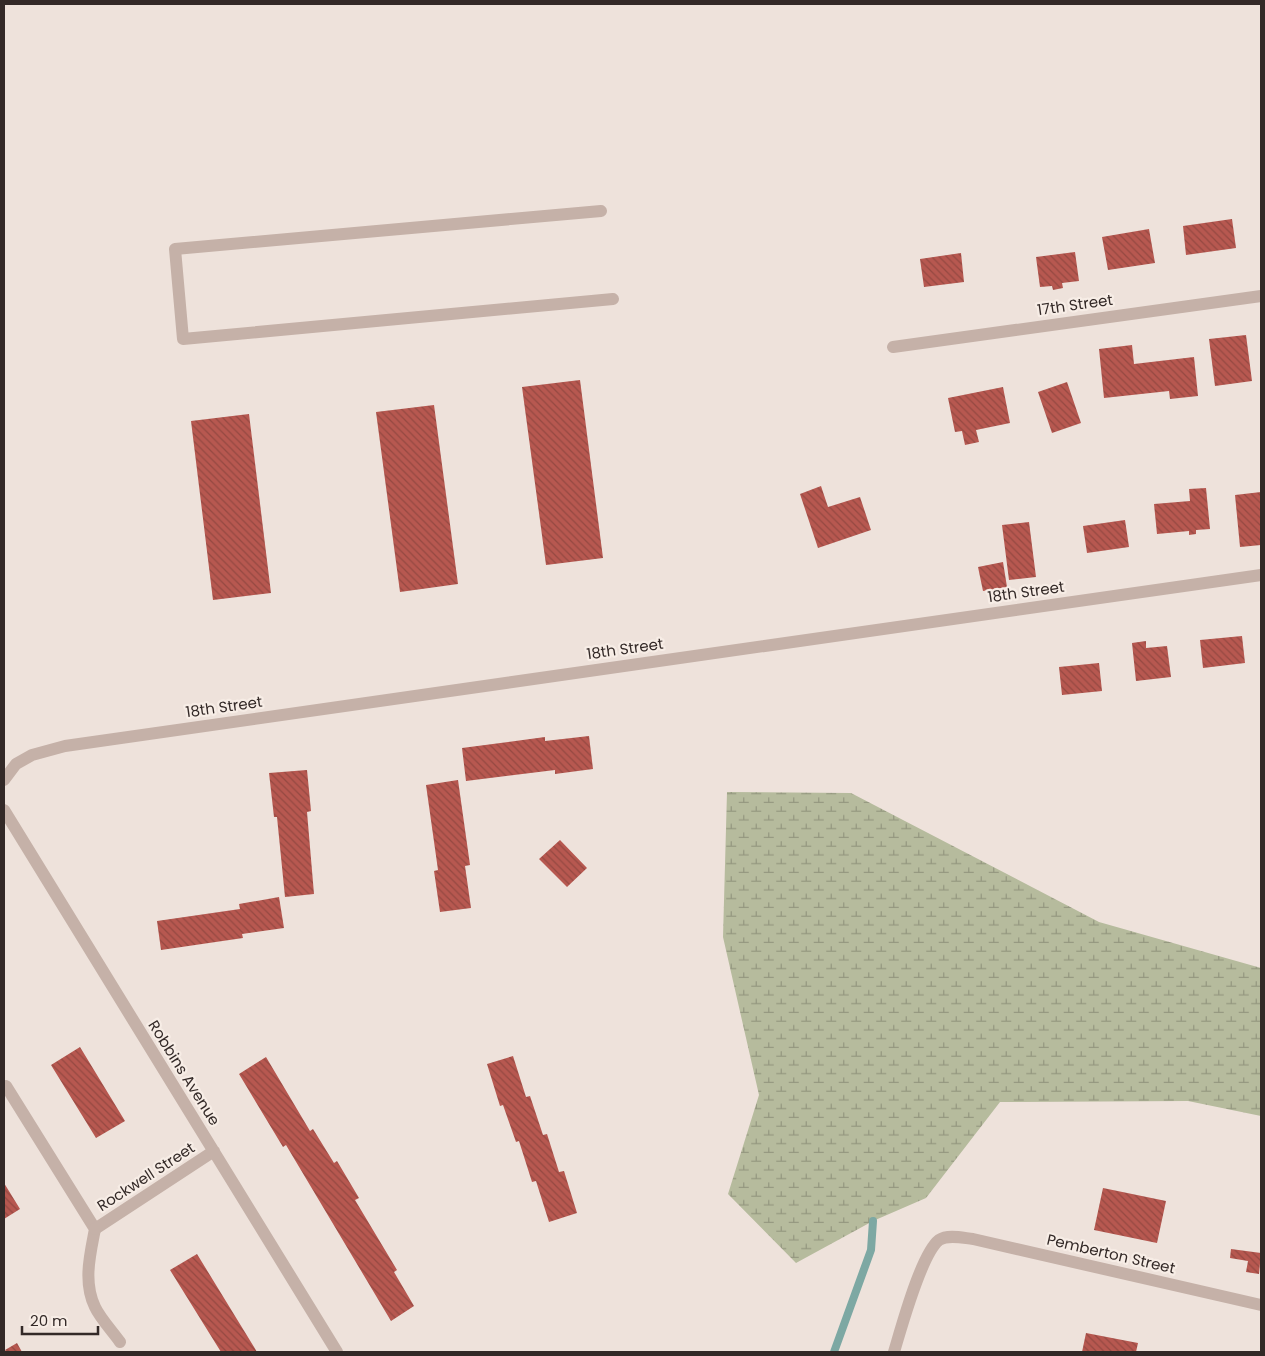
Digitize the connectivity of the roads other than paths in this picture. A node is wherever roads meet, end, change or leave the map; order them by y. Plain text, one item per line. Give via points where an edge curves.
1 (601, 212) dead end
2 (1261, 296) edge
3 (613, 299) dead end
4 (893, 347) dead end
5 (1261, 575) edge
6 (4, 780) edge
7 (4, 810) edge
8 (6, 1086) dead end
9 (214, 1151) junction
10 (95, 1230) junction
11 (1261, 1305) edge
12 (120, 1342) dead end
13 (338, 1352) edge
14 (894, 1352) edge

1 - 3 street via 175,249 183,339
2 - 4 street, 17th Street
5 - 6 street, 18th Street via 65,746 32,755 16,764
7 - 9 street, Robbins Avenue
8 - 10 street
9 - 10 street, Rockwell Street
9 - 13 street, Robbins Avenue
10 - 12 street via 88,1280 95,1307
11 - 14 street, Pemberton Street via 953,1236 939,1240 928,1254

